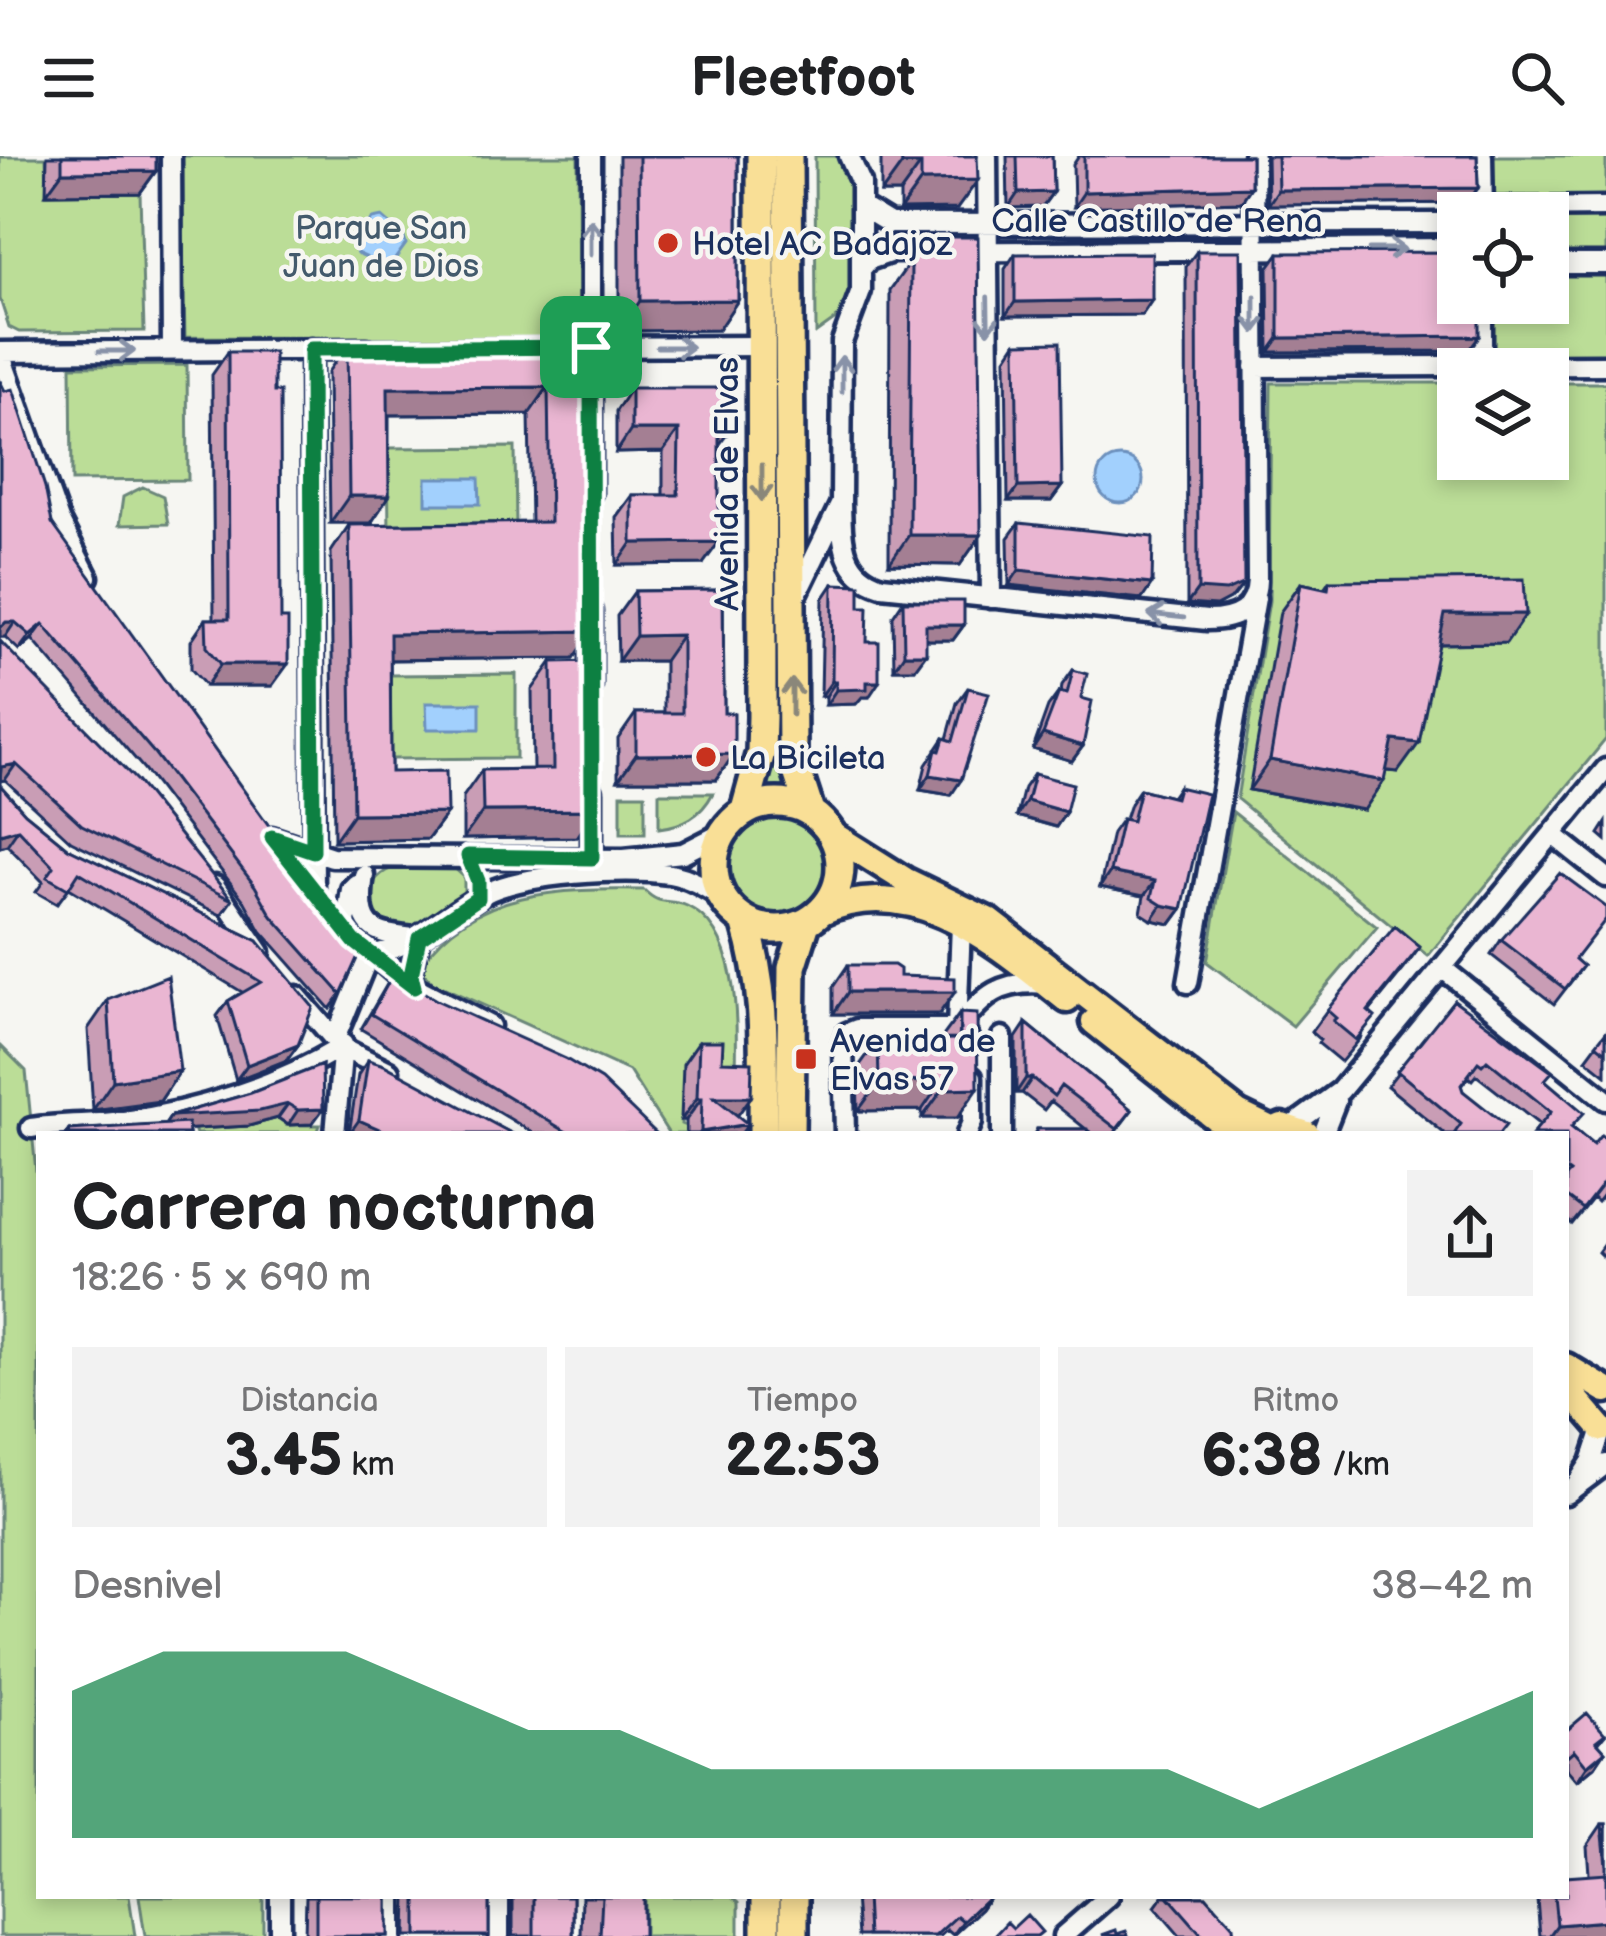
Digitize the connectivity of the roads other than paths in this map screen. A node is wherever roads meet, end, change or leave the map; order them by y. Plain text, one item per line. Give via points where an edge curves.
1 (170, 156) edge
2 (591, 156) edge
3 (761, 156) edge
4 (788, 156) edge
5 (849, 156) edge
6 (987, 156) edge
7 (1254, 156) edge
8 (1482, 156) edge
9 (1484, 192) edge
10 (862, 207) junction
11 (1569, 207) edge
12 (1606, 207) edge
13 (1437, 223) edge
14 (986, 224) junction
15 (1254, 224) junction
16 (1437, 248) edge
17 (1255, 250) junction
18 (987, 251) junction
19 (1569, 264) edge
20 (1606, 264) edge
21 (862, 268) junction
22 (762, 346) junction
23 (553, 347) edge
24 (591, 347) junction
25 (311, 349) junction
26 (381, 349) edge
27 (172, 350) junction
28 (0, 352) edge
29 (1569, 365) edge
30 (1606, 365) edge
31 (1437, 366) edge
32 (1255, 367) junction
33 (841, 503) junction
34 (591, 510) edge
35 (591, 580) edge
36 (1256, 589) junction
37 (991, 598) junction
38 (104, 602) edge
39 (791, 605) junction
40 (591, 698) edge
41 (592, 768) edge
42 (1606, 770) edge
43 (745, 810) junction
44 (810, 811) junction
45 (260, 820) edge
46 (722, 833) junction
47 (832, 834) junction
48 (1552, 834) junction
49 (272, 837) junction
50 (313, 851) junction
51 (468, 856) junction
52 (387, 858) junction
53 (592, 858) junction
54 (196, 862) edge
55 (364, 875) junction
56 (1606, 877) edge
57 (314, 892) junction
58 (722, 897) junction
59 (478, 898) junction
60 (813, 918) junction
61 (745, 921) junction
62 (961, 924) junction
63 (213, 927) edge
64 (345, 929) junction
65 (419, 938) junction
66 (250, 939) junction
67 (375, 959) junction
68 (1442, 968) junction
69 (1188, 983) dead end
70 (1046, 984) junction
71 (414, 987) junction
72 (938, 987) edge
73 (958, 989) junction
74 (957, 1029) junction
75 (1002, 1037) dead end
76 (518, 1039) edge
77 (338, 1043) junction
78 (402, 1078) edge
79 (1340, 1091) junction
80 (1606, 1100) edge
81 (32, 1128) dead end
82 (334, 1131) edge
83 (763, 1131) edge
84 (790, 1131) edge
85 (845, 1131) edge
86 (968, 1131) edge
87 (1002, 1131) edge
88 (1232, 1131) edge
89 (1284, 1131) edge
90 (1323, 1131) edge
91 (1569, 1368) edge
92 (1569, 1390) edge
93 (1606, 1390) edge
94 (1605, 1425) edge
95 (1606, 1464) edge
96 (1571, 1489) edge
97 (280, 1899) edge
98 (392, 1899) edge
99 (499, 1899) edge
100 (766, 1899) edge
101 (794, 1899) edge
102 (1106, 1899) edge
103 (280, 1936) edge
104 (392, 1936) edge
105 (499, 1936) edge
106 (766, 1936) edge
107 (794, 1936) edge
108 (1063, 1936) edge

1 - 27 street
24 -> 2 street
3 - 22 highway, Avenida de Elvas
4 - 39 highway, Avenida de Elvas
5 - 10 street, Avenida de Elvas
6 - 14 street
7 - 15 street
8 - 9 street
10 - 14 street, Calle Castillo de Rena via 890,224
10 - 21 street, Avenida de Elvas
11 - 12 street
13 - 15 street, Calle Castillo de Rena
14 - 15 street, Calle Castillo de Rena
14 - 18 street
15 - 17 street
17 -> 16 street, Calle Castillo de Rena
17 - 18 street, Calle Castillo de Rena
17 -> 32 street
18 - 21 street, Calle Castillo de Rena via 892,252
18 -> 37 street
19 - 20 street
33 -> 21 street, Avenida de Elvas via 842,342 859,305
24 -> 22 street
22 -> 43 highway, Avenida de Elvas via 761,752
23 - 24 street
24 - 34 street
25 - 26 street
25 - 27 street
25 - 50 street
28 -> 27 street
28 - 38 street via 59,520
29 - 30 street
31 - 32 street
32 - 36 street
33 - 37 street via 846,557 869,583
33 - 39 street, Avenida de Elvas
35 - 40 street
36 -> 37 street via 1247,609 1221,620
36 - 69 street
44 -> 39 highway, Avenida de Elvas via 792,756
41 - 53 street
42 - 48 street
43 - 44 highway via 786,802
43 - 46 highway
44 - 47 highway
45 - 49 street
46 - 53 street via 683,853
46 - 58 highway via 715,851
47 - 60 highway via 840,874
47 - 89 main road via 990,921 1238,1113
48 - 56 street
48 - 68 street
49 - 50 street
49 - 57 street
50 - 52 street
50 - 57 street
51 - 52 street
51 - 53 street
51 - 59 street
52 - 55 street
54 - 66 street
55 - 64 street via 352,889
55 - 65 street via 361,913 369,926
57 - 64 street
58 - 59 street via 671,874 634,874 524,879
58 - 61 highway
59 - 65 street
60 - 61 highway via 790,928
60 - 62 main road via 839,903 893,898
60 - 84 highway via 792,967
61 - 83 highway via 763,1004
62 - 70 main road
62 - 73 street
63 - 66 street
64 - 67 street
65 - 67 street
65 - 71 street
66 - 77 street
67 - 71 street
67 - 77 street
68 - 79 street
68 - 80 street
70 - 74 street via 999,987
70 - 88 main road
71 - 76 street
72 - 73 street
73 - 74 street
74 - 85 street via 847,1034
74 - 86 street via 972,1044
75 - 87 street
77 - 78 street
77 - 81 street via 311,1065 194,1106
77 - 82 street
79 - 89 street
79 - 90 street
91 - 93 main road
92 - 94 main road
94 - 96 street
95 - 96 street
97 - 103 street
98 - 104 street
99 - 105 street
100 - 106 highway
101 - 107 highway
102 - 108 street

